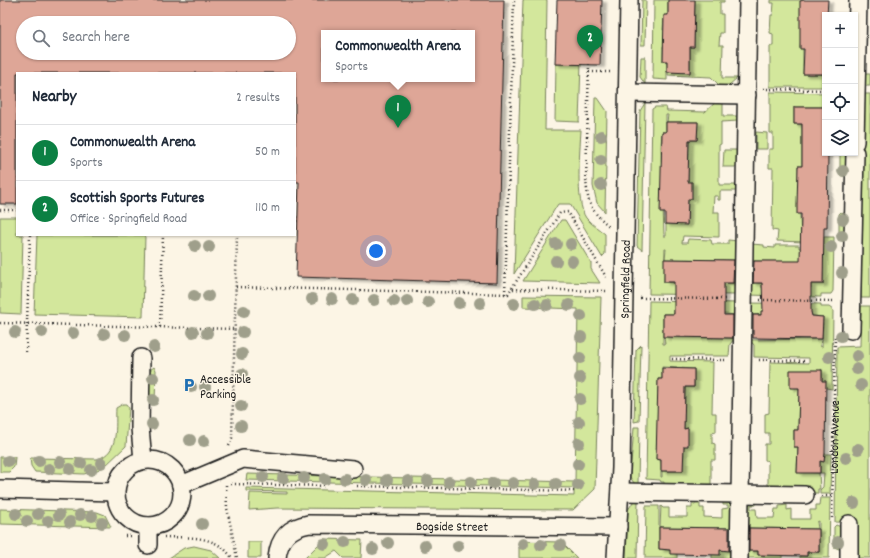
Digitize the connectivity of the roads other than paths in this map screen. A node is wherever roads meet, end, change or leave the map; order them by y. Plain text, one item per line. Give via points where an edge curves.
1 (629, 0) edge
2 (748, 0) edge
3 (858, 0) edge
4 (747, 92) junction
5 (628, 93) junction
6 (855, 120) edge
7 (855, 156) edge
8 (843, 331) road end
9 (141, 358) dead end
10 (143, 460) junction
11 (353, 468) dead end
12 (181, 485) junction
13 (0, 489) edge
14 (115, 492) junction
15 (620, 492) junction
16 (740, 494) junction
17 (805, 495) dead end
18 (849, 524) road end
19 (618, 527) junction
20 (277, 558) edge
21 (616, 558) edge
22 (739, 558) edge
23 (849, 558) edge

1 - 5 street, Springfield Road
2 - 4 street
3 - 6 street
4 - 5 street
4 - 16 street
5 - 15 street, Springfield Road via 625,239 619,291
7 - 8 street
9 - 10 street via 140,428
10 - 12 street via 166,464 176,474
10 - 14 street via 125,469 117,481
11 - 12 street via 246,459
12 - 14 street via 181,502 174,514 148,536 138,524 126,518 118,507
13 - 14 street
15 - 16 street
15 - 19 street, Springfield Road
16 - 17 street
16 - 22 street
18 - 23 street
19 - 20 street, Bogside Street via 309,524 288,533 280,544
19 - 21 street, Springfield Road

